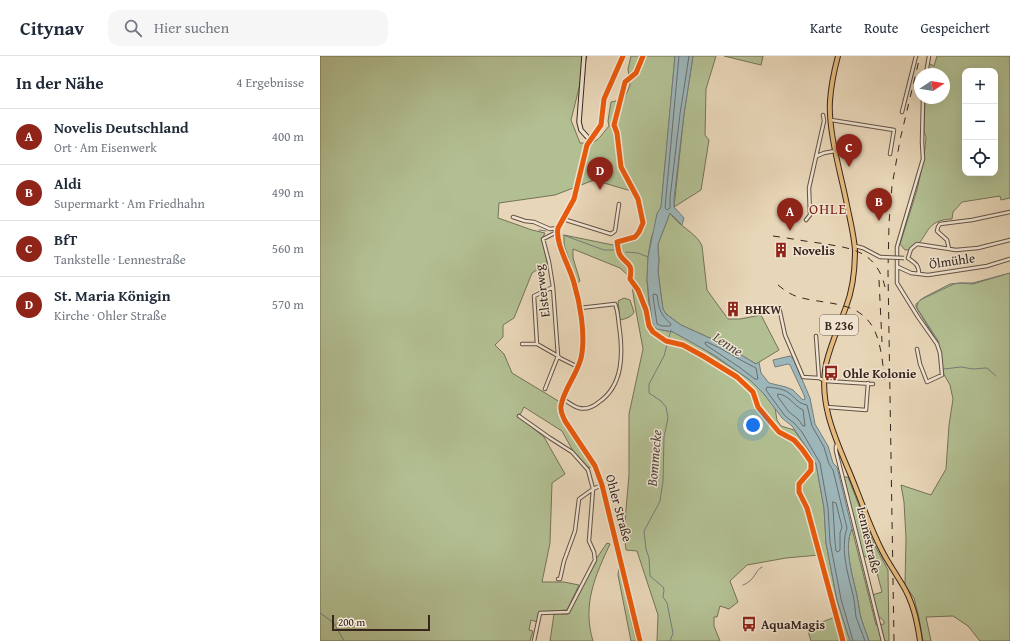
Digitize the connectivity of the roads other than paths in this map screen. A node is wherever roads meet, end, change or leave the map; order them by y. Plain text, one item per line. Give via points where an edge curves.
1 (584, 56) edge
2 (623, 56) edge
3 (838, 56) edge
4 (916, 56) edge
5 (929, 56) edge
6 (927, 68) edge
7 (924, 104) edge
8 (902, 112) dead end
9 (823, 116) dead end
10 (830, 120) junction
11 (590, 140) junction
12 (836, 151) junction
13 (890, 154) dead end
14 (817, 156) junction
15 (619, 204) dead end
16 (1010, 212) edge
17 (513, 217) dead end
18 (563, 219) junction
19 (806, 220) dead end
20 (558, 230) junction
21 (1010, 240) edge
22 (854, 246) junction
23 (949, 249) junction
24 (908, 258) junction
25 (1010, 259) edge
26 (898, 267) junction
27 (919, 274) junction
28 (553, 287) junction
29 (779, 307) dead end
30 (580, 308) junction
31 (816, 336) dead end
32 (522, 344) dead end
33 (537, 344) junction
34 (917, 350) dead end
35 (558, 356) junction
36 (578, 367) junction
37 (819, 378) junction
38 (824, 381) junction
39 (868, 383) junction
40 (874, 384) dead end
41 (545, 389) dead end
42 (563, 399) junction
43 (827, 407) junction
44 (519, 416) dead end
45 (837, 445) junction
46 (602, 485) junction
47 (592, 490) junction
48 (558, 579) dead end
49 (534, 641) edge
50 (640, 641) edge
51 (883, 641) edge
52 (920, 641) edge

1 - 11 street via 579,122 581,130
2 - 11 street via 604,100 601,125
3 - 10 main road, Lennestraße / B 236 via 831,92
4 - 8 street
5 - 6 street
7 - 26 street via 923,159 897,247
9 - 14 street
10 - 12 main road, Lennestraße / B 236
10 - 13 street via 894,130
11 - 18 street via 574,199
12 - 14 street
12 - 22 main road, Lennestraße / B 236
14 - 19 street via 809,188 810,214
15 - 18 street via 615,231 612,234
16 - 23 street via 940,224 937,231 947,240
17 - 20 street
18 - 20 street
20 - 28 street, Elsterweg via 543,240
20 - 30 street, Ohler Straße via 558,241 574,282
21 - 23 street via 978,248
22 - 24 street, bridge via 880,257
22 - 38 main road, Lennestraße / B 236 via 853,281 847,306 834,336
23 - 24 street via 917,244 911,249
24 - 27 street via 919,268
25 - 27 street, Ölmühle via 987,266 928,275
26 - 27 street, Ölmühle
26 - 34 street via 897,283 937,344 942,375 927,382
28 - 33 street via 534,296
28 - 35 street, Elsterweg
29 - 37 street via 785,335 803,377
30 - 36 street, Ohler Straße via 583,339
30 - 42 street via 615,304 621,341 621,361 618,377 612,390 603,400 584,409 577,408
31 - 37 street
32 - 33 street
33 - 35 street
35 - 36 street
35 - 41 street
36 - 42 street, Ohler Straße
37 - 38 street
38 - 39 street
38 - 43 main road, Lennestraße / B 236
39 - 40 street
39 - 43 street via 866,410
42 - 46 street, Ohler Straße via 561,413 595,466
43 - 45 main road, Lennestraße / B 236
44 - 47 street via 572,452 588,470
45 - 51 street, Lennestraße via 836,450
45 - 52 main road, Lennestraße / B 236, bridge via 881,551 908,594 915,611
46 - 47 street
46 - 50 street, Ohler Straße
47 - 48 street via 579,499 575,531
47 - 49 street via 589,541 595,560 568,612 540,613

